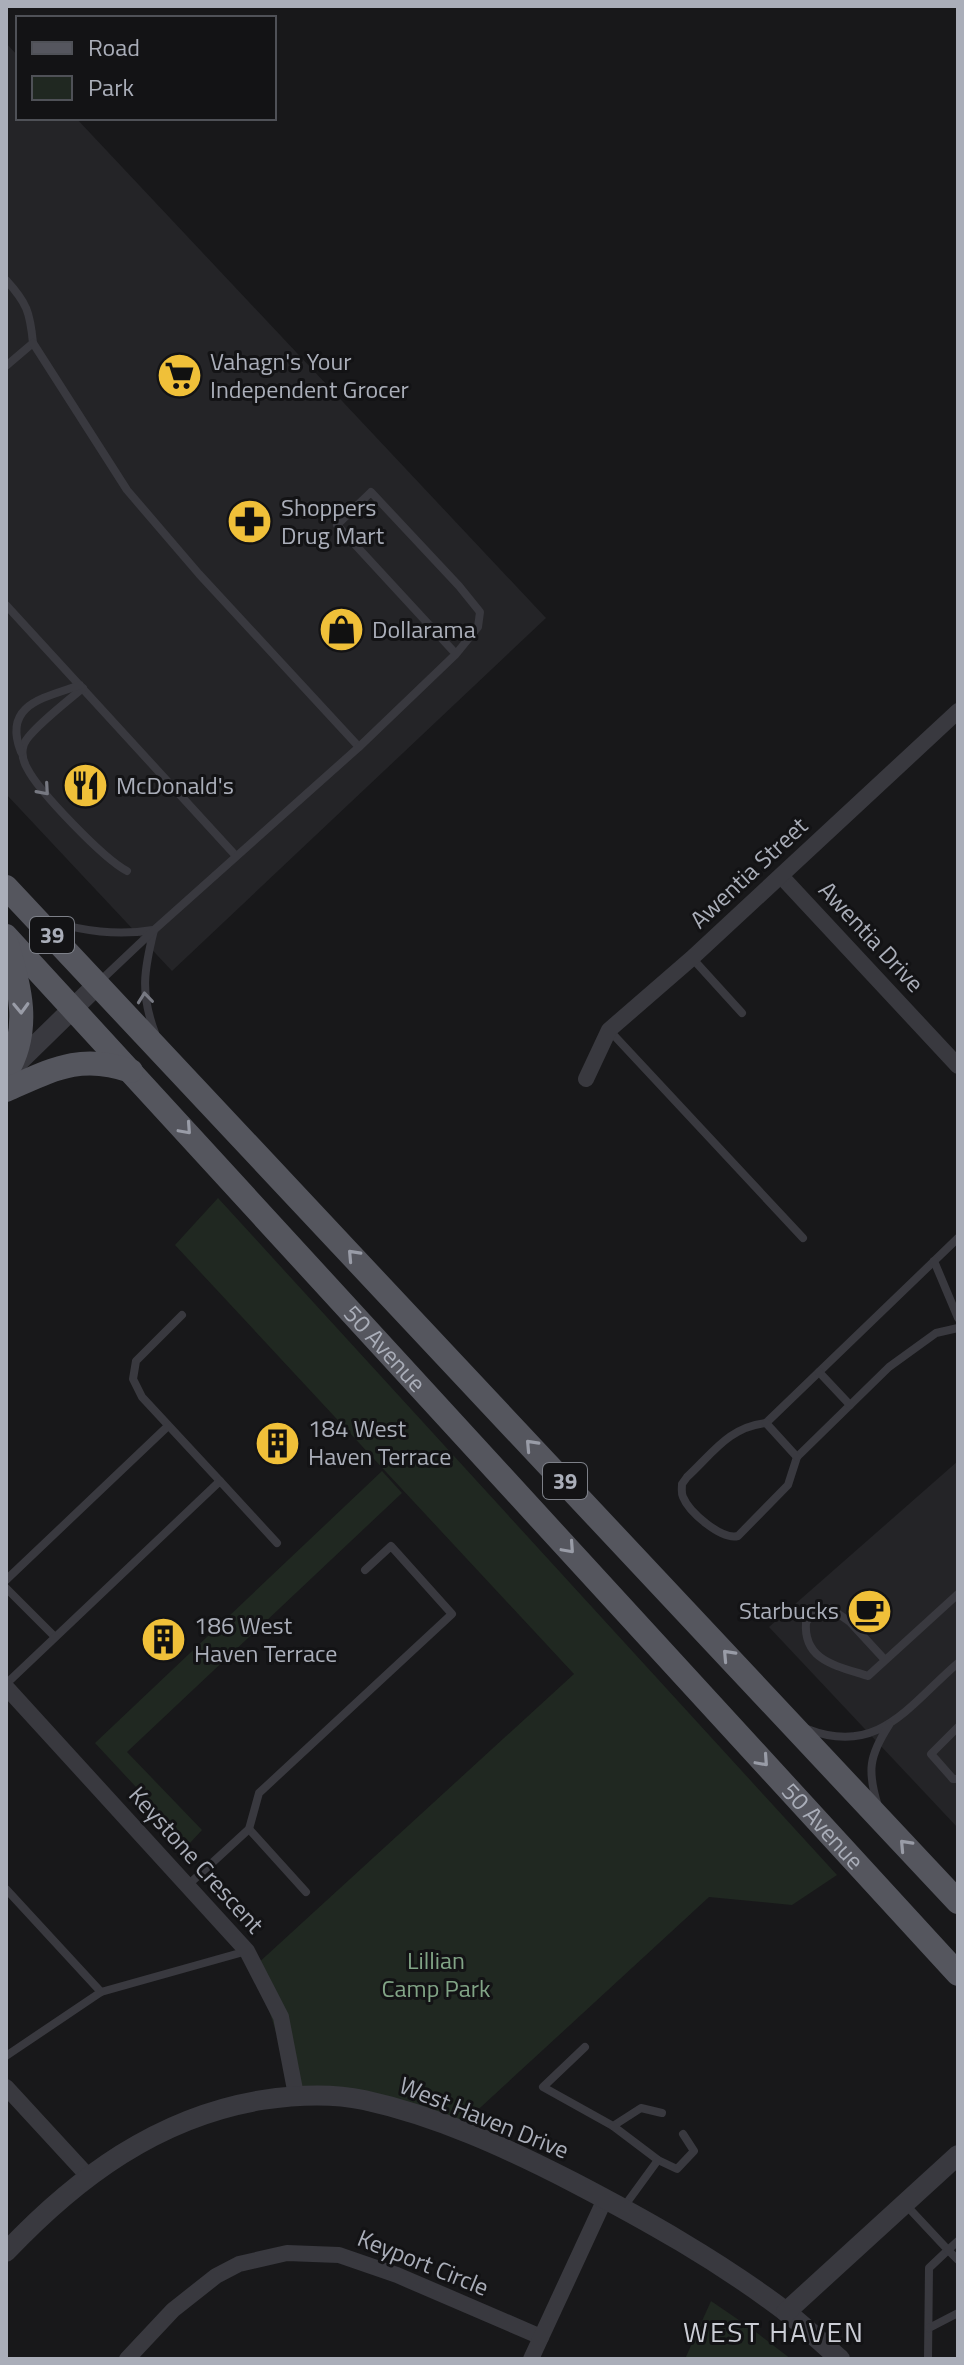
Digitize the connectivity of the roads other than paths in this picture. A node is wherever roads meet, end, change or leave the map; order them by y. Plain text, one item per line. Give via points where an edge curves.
1 (6, 280) edge
2 (33, 343) junction
3 (6, 366) edge
4 (6, 605) edge
5 (456, 654) junction
6 (81, 687) junction
7 (958, 711) edge
8 (359, 747) junction
9 (24, 762) junction
10 (236, 856) junction
11 (127, 871) dead end
12 (781, 876) junction
13 (6, 887) edge
14 (35, 918) junction
15 (154, 930) junction
16 (6, 938) edge
17 (692, 958) junction
18 (98, 984) junction
19 (74, 1008) junction
20 (742, 1013) dead end
21 (609, 1030) junction
22 (171, 1061) junction
23 (958, 1066) edge
24 (133, 1071) junction
25 (6, 1074) edge
26 (586, 1079) dead end
27 (6, 1090) edge
28 (803, 1238) dead end
29 (958, 1238) edge
30 (934, 1261) junction
31 (182, 1315) dead end
32 (958, 1318) edge
33 (958, 1328) edge
34 (819, 1372) junction
35 (850, 1405) junction
36 (766, 1423) junction
37 (168, 1426) junction
38 (797, 1457) junction
39 (220, 1481) junction
40 (277, 1543) dead end
41 (365, 1570) dead end
42 (6, 1580) edge
43 (6, 1588) edge
44 (958, 1594) edge
45 (55, 1637) junction
46 (885, 1660) junction
47 (958, 1663) edge
48 (6, 1686) edge
49 (792, 1723) junction
50 (889, 1724) junction
51 (958, 1727) edge
52 (958, 1779) edge
53 (882, 1820) junction
54 (249, 1829) junction
55 (188, 1886) junction
56 (6, 1889) edge
57 (306, 1892) dead end
58 (958, 1902) edge
59 (247, 1951) junction
60 (958, 1974) edge
61 (101, 1992) junction
62 (585, 2047) dead end
63 (6, 2056) edge
64 (6, 2087) edge
65 (296, 2095) junction
66 (662, 2113) dead end
67 (613, 2126) junction
68 (683, 2134) dead end
69 (957, 2155) edge
70 (658, 2160) junction
71 (88, 2176) junction
72 (614, 2204) junction
73 (904, 2204) junction
74 (958, 2241) edge
75 (948, 2250) junction
76 (6, 2252) edge
77 (958, 2260) edge
78 (786, 2312) junction
79 (958, 2313) edge
80 (929, 2328) junction
81 (541, 2337) junction
82 (127, 2359) edge
83 (531, 2359) edge
84 (840, 2359) edge
85 (928, 2359) edge

1 - 2 lane via 30,313
2 - 3 lane
2 - 8 lane via 127,490
4 - 6 lane
5 - 5 lane via 478,627 480,612 371,492 337,525
5 - 8 lane
6 - 9 lane via 27,739
6 - 9 lane via 22,711 15,739
6 - 10 lane
7 - 12 street, Awentia Street
8 - 10 lane
9 -> 11 lane via 44,792
10 - 15 lane
12 - 17 street, Awentia Street
12 - 23 street, Awentia Drive
13 - 14 main road, 50 Avenue / 39
14 - 15 lane via 85,931
14 - 18 main road, 50 Avenue / 39
15 - 18 lane
22 -> 15 lane via 156,1035 143,992
16 - 19 main road, 50 Avenue / 39
16 -> 25 main road via 22,1011 21,1039
17 - 20 lane
17 - 21 street, Awentia Street
18 - 19 street
18 - 22 main road, 50 Avenue / 39
19 - 24 main road, 50 Avenue / 39
19 - 25 street
21 - 26 street, Awentia Street
21 - 28 lane
49 -> 22 main road, 50 Avenue / 39
24 - 27 main road via 104,1063 73,1063
24 -> 60 main road, 50 Avenue / 39
29 - 30 lane
30 - 32 lane
30 - 34 lane
31 - 37 lane via 136,1361 133,1379
33 - 35 lane via 936,1333 889,1367
34 - 35 lane
34 - 36 lane
35 - 38 lane
36 - 38 lane
36 - 38 lane via 735,1431 682,1484 683,1497 714,1531 738,1536 788,1485
37 - 39 lane
37 - 42 lane
39 - 40 lane
39 - 45 lane
41 - 54 lane via 391,1546 452,1614 259,1793
43 - 45 lane
44 - 46 lane
45 - 48 lane
46 - 46 lane via 868,1676 830,1664 805,1639 806,1622 816,1611 830,1608
47 - 50 lane
48 - 55 street, Keystone Crescent
49 - 50 lane via 845,1739
49 - 53 main road, 50 Avenue / 39
50 - 53 lane via 870,1768
51 - 52 lane via 931,1754
58 -> 53 main road, 50 Avenue / 39
54 - 55 lane
54 - 57 lane
55 - 59 street, Keystone Crescent
56 - 61 lane
59 - 61 lane
59 - 65 street, Keystone Crescent via 281,2017
61 - 63 lane
62 - 67 lane via 543,2087
64 - 71 street
65 - 71 street, West Haven Drive via 183,2120
65 - 72 street, West Haven Drive via 361,2099 414,2113 524,2157
66 - 67 lane via 641,2108
67 - 70 lane
68 - 70 lane via 694,2151 686,2160 677,2169
69 - 73 street
70 - 72 lane
71 - 76 street, West Haven Drive via 44,2211
72 - 78 street, West Haven Drive via 709,2258
72 - 81 street
73 - 75 lane
73 - 78 street
74 - 75 lane
75 - 77 lane
75 - 80 lane via 929,2268
78 - 84 street, West Haven Drive
79 - 80 lane
80 - 85 lane
81 - 82 street, Keyport Circle via 339,2255 287,2253 239,2264 216,2276 173,2310
81 - 83 street

